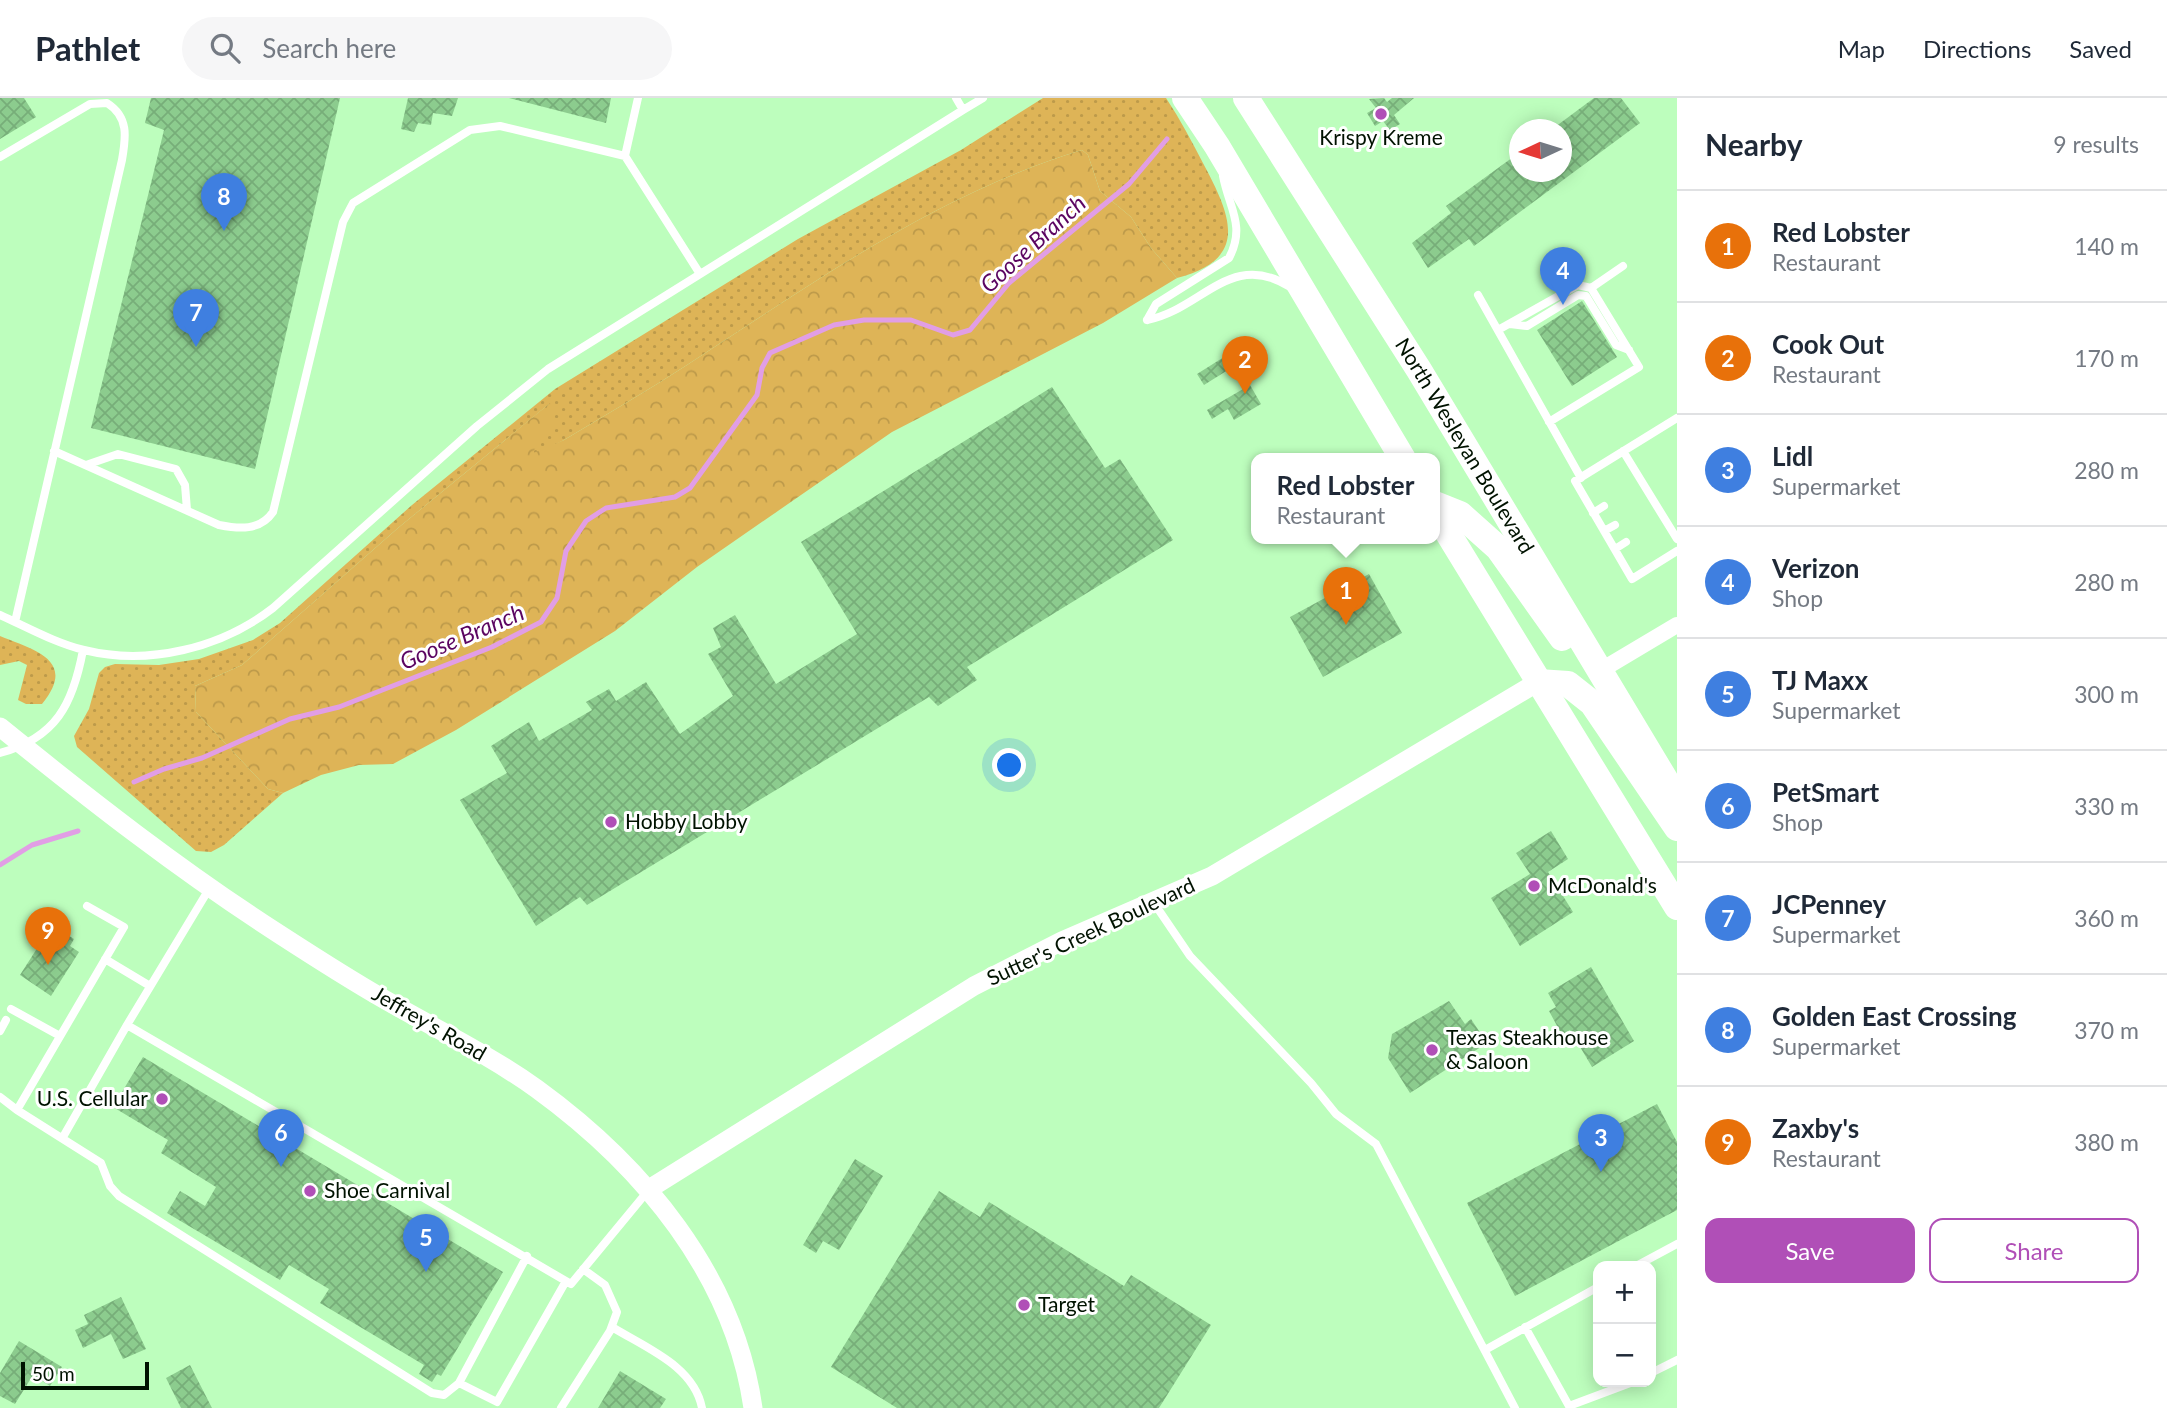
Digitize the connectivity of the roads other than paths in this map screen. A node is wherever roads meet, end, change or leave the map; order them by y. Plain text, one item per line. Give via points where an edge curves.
1 (638, 98) edge
2 (956, 98) edge
3 (983, 98) edge
4 (1185, 98) edge
5 (1246, 98) edge
6 (964, 110) junction
7 (1217, 146) junction
8 (625, 156) junction
9 (0, 157) edge
10 (1623, 266) dead end
11 (700, 274) junction
12 (1591, 288) junction
13 (1478, 295) dead end
14 (1306, 297) junction
15 (1510, 324) junction
16 (1498, 331) junction
17 (1629, 350) junction
18 (1677, 418) edge
19 (1549, 422) junction
20 (54, 451) junction
21 (1623, 452) junction
22 (1399, 453) edge
23 (86, 465) junction
24 (1581, 478) junction
25 (1643, 483) junction
26 (1634, 489) dead end
27 (1654, 501) junction
28 (1440, 506) edge
29 (1604, 506) dead end
30 (1645, 507) dead end
31 (187, 510) junction
32 (1593, 513) junction
33 (1665, 519) junction
34 (1440, 520) edge
35 (1655, 524) dead end
36 (1615, 525) dead end
37 (1604, 531) junction
38 (1677, 538) edge
39 (1626, 542) dead end
40 (1615, 549) junction
41 (1677, 551) edge
42 (0, 614) edge
43 (15, 622) junction
44 (1677, 625) edge
45 (83, 650) junction
46 (1598, 672) junction
47 (1538, 682) junction
48 (0, 727) edge
49 (24, 747) junction
50 (0, 753) edge
51 (1677, 799) edge
52 (1677, 828) edge
53 (210, 887) junction
54 (1154, 903) junction
55 (87, 906) dead end
56 (1677, 907) edge
57 (105, 959) junction
58 (150, 986) junction
59 (12, 1009) dead end
60 (6, 1020) dead end
61 (127, 1025) junction
62 (0, 1031) edge
63 (60, 1036) junction
64 (0, 1097) edge
65 (17, 1110) junction
66 (63, 1137) junction
67 (649, 1189) junction
68 (1677, 1244) edge
69 (527, 1256) junction
70 (1645, 1261) edge
71 (583, 1269) junction
72 (566, 1281) junction
73 (1593, 1290) edge
74 (612, 1327) junction
75 (1525, 1327) junction
76 (1485, 1350) junction
77 (1677, 1360) edge
78 (1656, 1370) edge
79 (459, 1382) junction
80 (1620, 1387) edge
81 (561, 1408) edge
82 (702, 1408) edge
83 (752, 1408) edge
84 (1516, 1408) edge

1 - 8 lane
2 - 6 lane
3 - 6 lane
4 - 7 highway
5 - 46 highway, North Wesleyan Boulevard via 1419,370
6 - 11 lane
7 - 14 highway
7 - 14 lane via 1236,213 1236,246 1229,258 1156,304 1147,320 1166,316 1224,280 1246,273 1284,282
8 - 11 lane
8 - 31 lane via 486,125 470,130 353,203 343,222 273,512 257,525 234,528
9 - 20 lane via 90,104 107,103 122,117 126,135 122,160
10 - 12 lane
11 - 45 lane via 548,369 242,630 188,650 108,654
12 - 15 lane via 1578,285
12 - 17 lane
13 - 16 lane
14 - 22 highway
15 - 16 lane
15 - 17 lane via 1527,326 1578,295 1586,296 1616,345
16 - 19 lane
17 - 19 lane via 1639,367
18 - 21 lane
19 - 24 lane
20 - 23 lane
20 - 43 lane
21 - 24 lane
21 - 25 lane
23 - 31 lane
23 - 31 lane via 118,454 176,469 185,485
24 - 32 lane via 1575,481
25 - 26 lane
25 - 27 lane
27 - 30 lane
27 - 33 lane
28 - 46 highway via 1461,514 1498,548 1571,650
29 - 32 lane
32 - 37 lane
33 - 35 lane
33 - 38 lane
34 - 47 highway
36 - 37 lane
37 - 40 lane
39 - 40 lane
40 - 41 lane via 1633,579
42 - 43 lane
43 - 45 lane
44 - 46 street
45 - 49 lane via 68,705
46 - 51 highway, North Wesleyan Boulevard
47 - 52 highway via 1567,684 1592,703
47 - 54 street, Sutter's Creek Boulevard via 1212,876
47 - 56 highway
48 - 49 street, Jeffrey's Road
49 - 50 lane
49 - 53 street, Jeffrey's Road
53 - 58 lane
53 - 67 street, Jeffrey's Road via 380,997 479,1051 537,1090
54 - 67 street, Sutter's Creek Boulevard via 1062,941 974,986
54 - 76 lane via 1195,962 1336,1114 1376,1144
55 - 57 lane via 124,927
57 - 58 lane
57 - 63 lane
58 - 61 lane
59 - 63 lane
60 - 62 lane
61 - 66 lane
61 - 69 lane
63 - 65 lane
64 - 65 lane
65 - 66 lane
66 - 79 lane via 102,1163 118,1196 432,1393 444,1395
67 - 71 lane
67 - 83 street, Jeffrey's Road via 710,1278 729,1315
68 - 70 lane
69 - 72 lane
69 - 79 lane
71 - 72 lane via 571,1284
71 - 74 lane via 605,1285 617,1312
72 - 79 lane via 497,1402
73 - 75 lane
74 - 81 lane
74 - 82 lane via 681,1370 699,1390
75 - 76 lane
75 - 80 lane via 1569,1406
76 - 84 lane
77 - 78 lane

